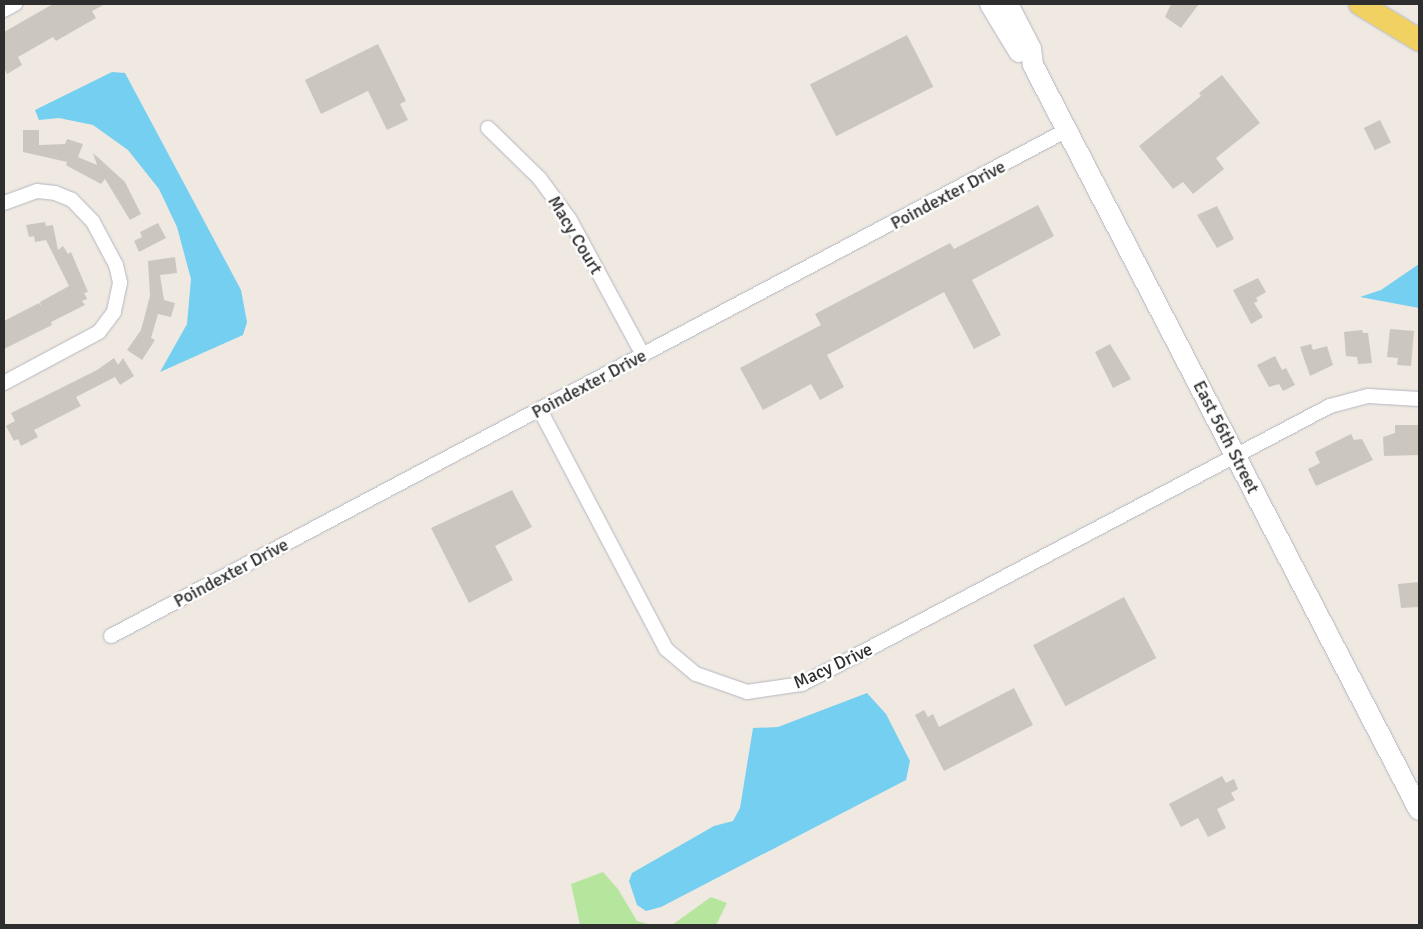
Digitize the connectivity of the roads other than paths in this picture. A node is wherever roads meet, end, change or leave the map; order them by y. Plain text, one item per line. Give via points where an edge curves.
1 (15, 4) edge
2 (990, 4) edge
3 (1008, 4) edge
4 (1360, 4) edge
5 (4, 10) edge
6 (1419, 40) edge
7 (1033, 65) junction
8 (488, 128) dead end
9 (1067, 130) junction
10 (4, 203) edge
11 (643, 355) junction
12 (4, 383) edge
13 (1419, 399) edge
14 (540, 410) junction
15 (1236, 455) junction
16 (111, 636) dead end
17 (1419, 810) edge

1 - 5 street
2 - 7 main road, East 56th Street via 1021,56
3 - 7 main road, East 56th Street via 1031,49
4 - 6 main road
7 - 9 main road, East 56th Street
8 - 11 street, Macy Court via 540,179 570,220
9 - 11 street, Poindexter Drive
9 - 15 main road, East 56th Street
10 - 12 street via 31,192 55,193 77,203 93,222 119,277 120,295 114,312 94,336
11 - 14 street, Poindexter Drive
13 - 15 street, Macy Drive via 1381,396 1342,402
14 - 15 street, Macy Drive via 666,649 696,674 748,692 802,684
14 - 16 street, Poindexter Drive
15 - 17 main road, East 56th Street

